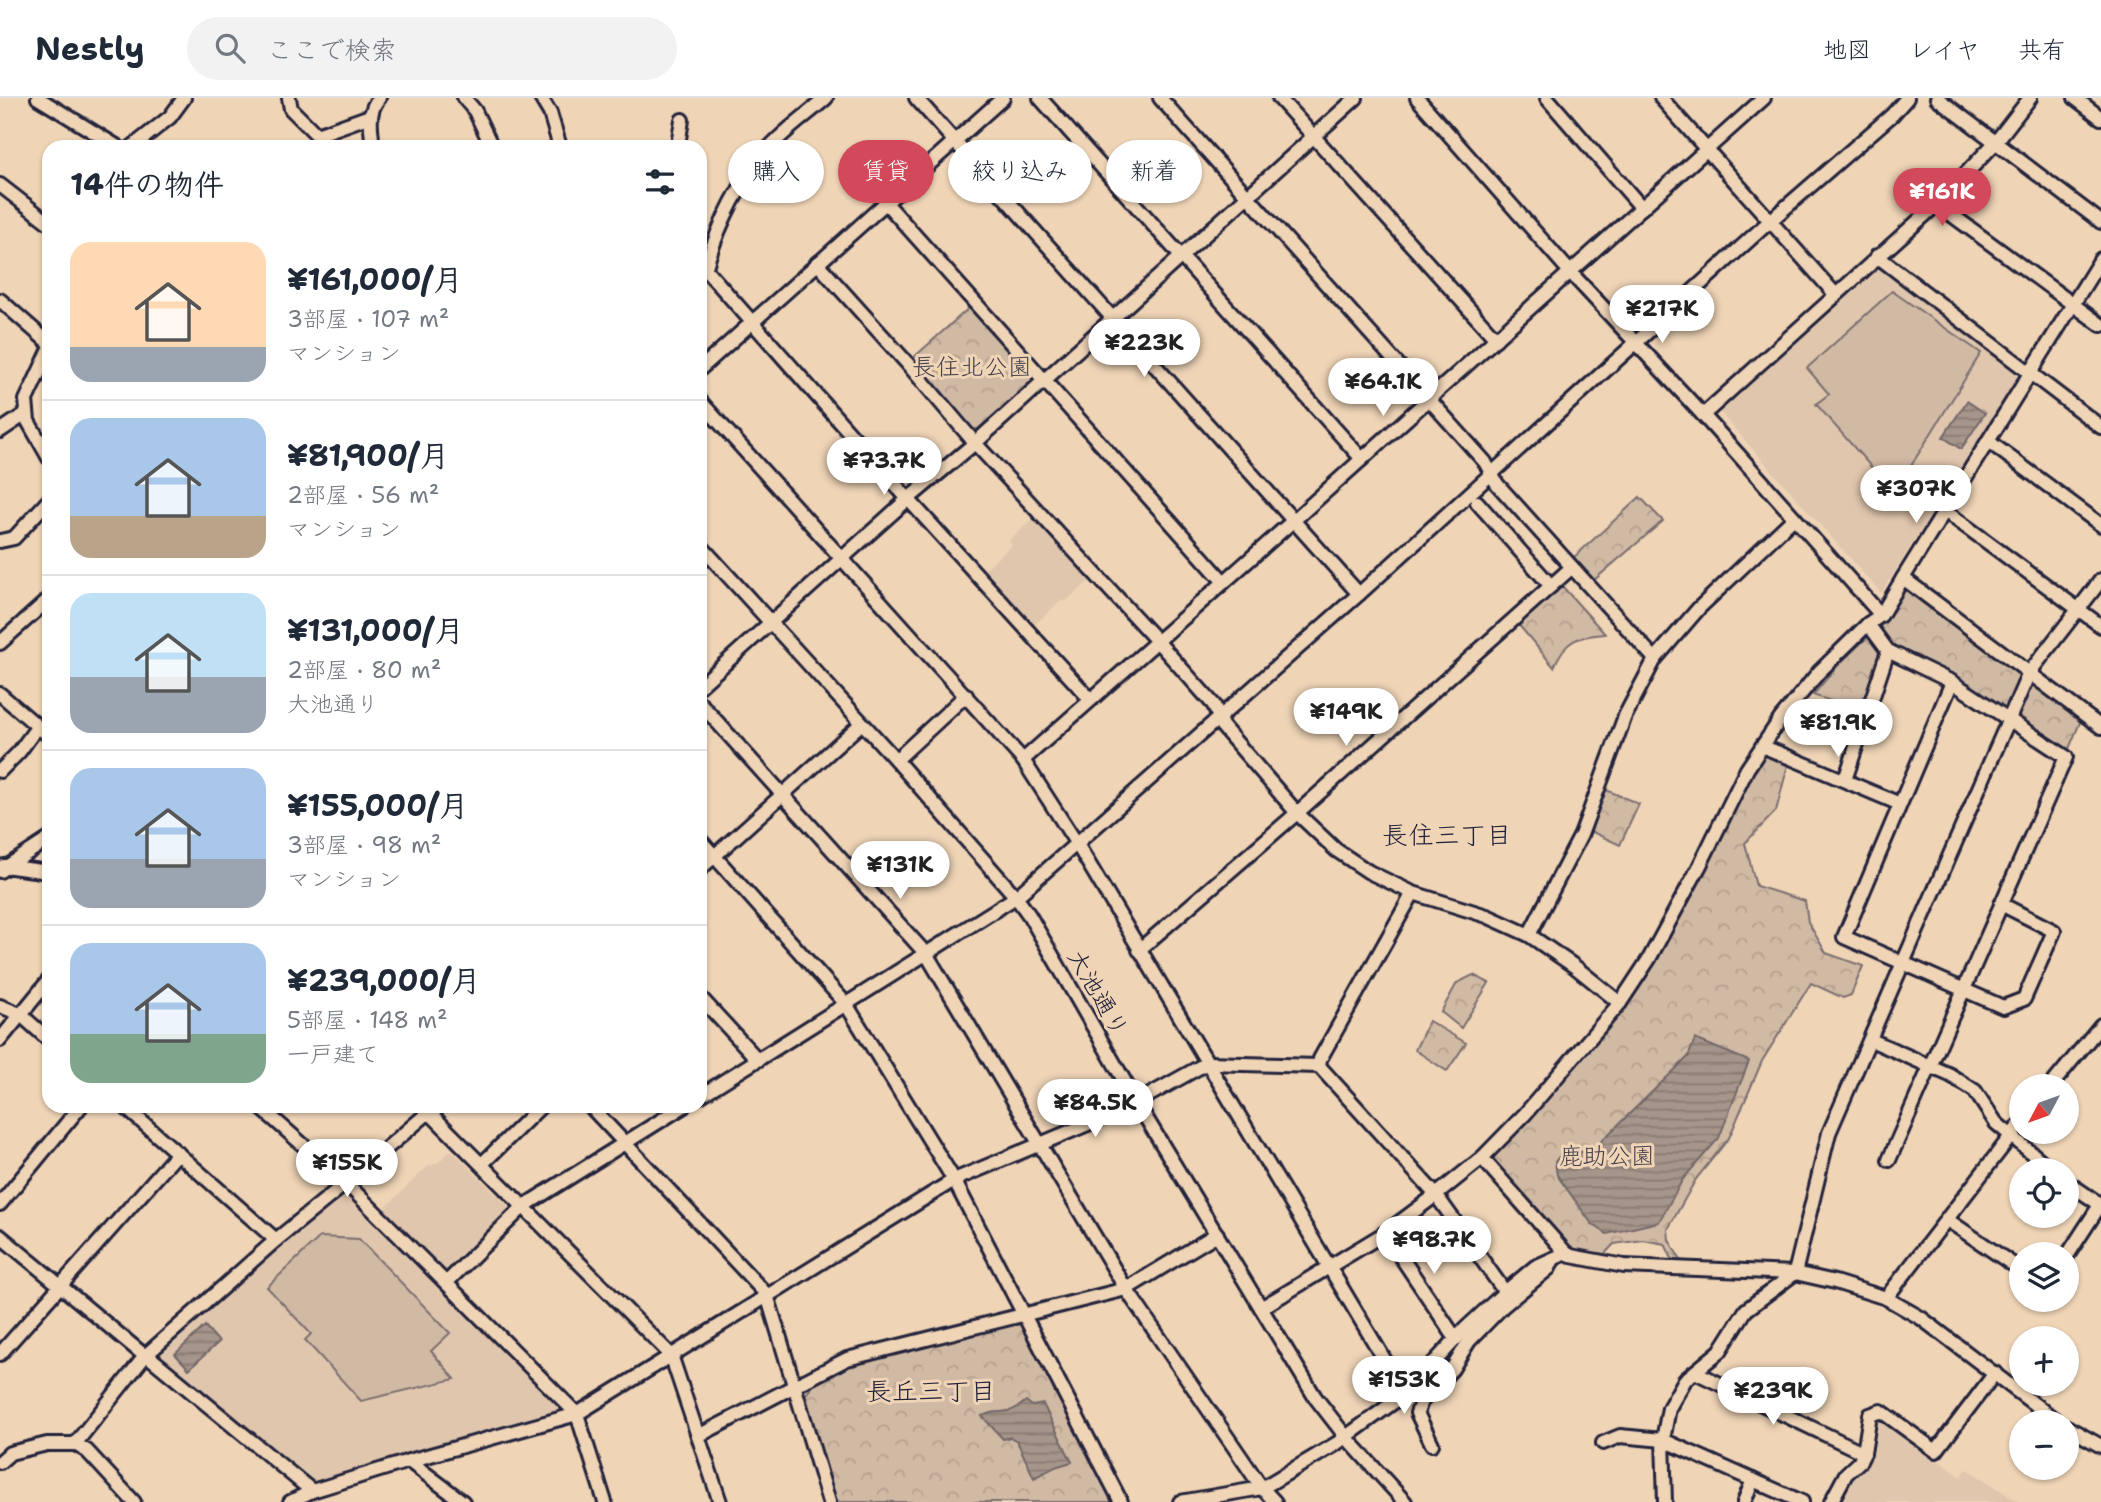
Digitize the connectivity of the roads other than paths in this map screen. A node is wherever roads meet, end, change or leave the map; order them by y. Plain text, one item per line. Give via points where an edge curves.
1 (38, 98) edge
2 (184, 98) edge
3 (289, 98) edge
4 (379, 98) edge
5 (464, 98) edge
6 (541, 98) edge
7 (826, 98) edge
8 (916, 98) edge
9 (1003, 98) edge
10 (1040, 98) edge
11 (1160, 98) edge
12 (1279, 98) edge
13 (1356, 98) edge
14 (1417, 98) edge
15 (1547, 98) edge
16 (1661, 98) edge
17 (1764, 98) edge
18 (1907, 98) edge
19 (1937, 98) edge
20 (2030, 98) edge
21 (2075, 98) edge
22 (370, 116) junction
23 (2101, 118) edge
24 (682, 120) dead end
25 (1313, 136) junction
26 (107, 140) edge
27 (141, 140) edge
28 (372, 140) edge
29 (489, 140) edge
30 (558, 140) edge
31 (679, 140) edge
32 (953, 140) edge
33 (955, 140) edge
34 (1996, 144) junction
35 (948, 146) edge
36 (1706, 149) junction
37 (934, 159) edge
38 (0, 185) edge
39 (1247, 196) junction
40 (886, 203) joint
41 (1009, 203) edge
42 (1937, 204) junction
43 (1642, 208) junction
44 (42, 218) edge
45 (1770, 221) junction
46 (2101, 222) edge
47 (707, 256) edge
48 (1181, 257) junction
49 (1877, 257) junction
50 (2101, 259) edge
51 (817, 263) junction
52 (707, 271) edge
53 (1571, 273) junction
54 (1835, 294) junction
55 (0, 300) edge
56 (2072, 304) junction
57 (1111, 318) junction
58 (751, 323) junction
59 (2101, 326) edge
60 (42, 337) edge
61 (1496, 339) junction
62 (1636, 342) junction
63 (707, 363) edge
64 (42, 366) edge
65 (2030, 373) junction
66 (1043, 380) junction
67 (1429, 400) junction
68 (707, 409) edge
69 (27, 413) junction
70 (1703, 415) junction
71 (2101, 427) edge
72 (0, 430) edge
73 (1988, 441) junction
74 (975, 443) junction
75 (42, 446) edge
76 (1362, 459) junction
77 (1492, 473) junction
78 (908, 499) junction
79 (1477, 502) dead end
80 (1945, 511) junction
81 (42, 514) edge
82 (1794, 518) junction
83 (1294, 520) junction
84 (2101, 525) edge
85 (0, 541) edge
86 (707, 553) edge
87 (842, 559) junction
88 (1571, 568) junction
89 (1903, 578) junction
90 (2101, 580) edge
91 (1224, 582) junction
92 (1551, 586) junction
93 (1359, 594) junction
94 (42, 605) edge
95 (2079, 609) junction
96 (1881, 615) junction
97 (771, 622) junction
98 (1868, 624) junction
99 (2101, 626) edge
100 (1157, 641) junction
101 (0, 643) edge
102 (1888, 651) junction
103 (1655, 659) junction
104 (2029, 673) junction
105 (707, 680) edge
106 (1952, 681) junction
107 (0, 694) edge
108 (966, 695) junction
109 (1090, 699) junction
110 (707, 711) edge
111 (1219, 716) junction
112 (2009, 720) junction
113 (862, 723) junction
114 (38, 726) junction
115 (2101, 727) edge
116 (42, 730) edge
117 (1762, 746) junction
118 (896, 760) junction
119 (1023, 760) junction
120 (0, 771) edge
121 (1846, 780) junction
122 (782, 794) junction
123 (1900, 804) junction
124 (1297, 813) junction
125 (42, 843) edge
126 (1076, 844) junction
127 (707, 848) edge
128 (714, 856) junction
129 (707, 862) edge
130 (2, 868) edge
131 (42, 872) edge
132 (1413, 893) junction
133 (1016, 897) junction
134 (2001, 904) junction
135 (1528, 935) junction
136 (1139, 950) junction
137 (926, 955) junction
138 (1904, 963) junction
139 (42, 988) edge
140 (1963, 990) junction
141 (1620, 1003) junction
142 (846, 1004) junction
143 (707, 1005) edge
144 (0, 1006) edge
145 (20, 1014) junction
146 (2101, 1025) edge
147 (42, 1034) edge
148 (0, 1040) edge
149 (1871, 1040) junction
150 (758, 1060) junction
151 (1207, 1063) junction
152 (1319, 1066) junction
153 (1930, 1067) junction
154 (2061, 1074) edge
155 (707, 1092) edge
156 (1137, 1103) junction
157 (75, 1113) edge
158 (137, 1113) edge
159 (267, 1113) edge
160 (423, 1113) edge
161 (434, 1113) edge
162 (534, 1113) edge
163 (597, 1113) edge
164 (673, 1113) edge
165 (2009, 1135) edge
166 (2009, 1137) edge
167 (625, 1143) junction
168 (1040, 1143) junction
169 (2020, 1144) edge
170 (177, 1153) junction
171 (1482, 1158) junction
172 (2037, 1158) edge
173 (1889, 1160) dead end
174 (482, 1164) junction
175 (954, 1180) junction
176 (346, 1183) junction
177 (2079, 1190) edge
178 (1436, 1195) junction
179 (0, 1204) edge
180 (2101, 1205) edge
181 (524, 1206) junction
182 (1946, 1219) junction
183 (1385, 1233) junction
184 (1217, 1234) junction
185 (0, 1236) edge
186 (276, 1240) junction
187 (2076, 1242) edge
188 (1566, 1253) junction
189 (1553, 1258) junction
190 (2009, 1262) edge
191 (1329, 1268) junction
192 (1795, 1273) junction
193 (446, 1283) junction
194 (60, 1286) junction
195 (1126, 1289) junction
196 (1505, 1292) junction
197 (767, 1295) junction
198 (1886, 1298) junction
199 (1261, 1308) junction
200 (1025, 1315) junction
201 (1456, 1339) junction
202 (0, 1354) edge
203 (146, 1355) junction
204 (671, 1355) junction
205 (1695, 1372) junction
206 (1995, 1373) junction
207 (795, 1387) junction
208 (1405, 1394) junction
209 (2042, 1410) edge
210 (577, 1414) junction
211 (2079, 1434) edge
212 (698, 1436) junction
213 (1346, 1437) junction
214 (1663, 1440) junction
215 (1603, 1443) dead end
216 (75, 1444) junction
217 (1432, 1444) dead end
218 (2101, 1446) edge
219 (3, 1453) edge
220 (1864, 1453) junction
221 (409, 1461) junction
222 (1753, 1480) junction
223 (1262, 1488) junction
224 (313, 1491) junction
225 (134, 1502) edge
226 (290, 1502) edge
227 (463, 1502) edge
228 (605, 1502) edge
229 (720, 1502) edge
230 (829, 1502) edge
231 (1121, 1502) edge
232 (1181, 1502) edge
233 (1275, 1502) edge
234 (1405, 1502) edge
235 (1665, 1502) edge
236 (1744, 1502) edge
237 (1802, 1502) edge
238 (1831, 1502) edge

1 - 26 street
2 - 27 street via 170,117
3 - 22 street via 291,109 317,135
4 - 22 street
5 - 29 street
6 - 30 street
7 - 47 street via 770,148 740,185
8 - 32 street
9 - 33 street
10 - 48 street
11 - 39 street
12 - 25 street
13 - 25 street
14 - 53 street
15 - 43 street
16 - 36 street
17 - 36 street
18 - 45 street
19 - 34 street
20 - 34 street
21 - 23 street
22 - 28 street
24 - 31 street
25 - 39 street
25 - 61 street
34 - 42 street
34 - 46 street
35 - 37 street
36 - 43 street
36 - 45 street
38 - 44 street
39 - 48 street
39 - 67 street
40 - 51 street
40 - 66 street
41 - 57 street
42 - 49 street
42 - 56 street
43 - 53 street
45 - 54 street
45 - 62 street
48 - 57 street
48 - 76 street
49 - 54 street
49 - 65 street
50 - 56 street
51 - 58 street
51 - 74 street
52 - 58 street
53 - 61 street
53 - 62 street
54 - 70 street
55 - 60 street
56 - 59 street
56 - 65 street
57 - 66 street
57 - 83 street
58 - 63 street
58 - 78 street
61 - 67 street
62 - 70 street
62 - 77 street
64 - 69 street via 26,400
65 - 71 street
65 - 73 street
66 - 74 street
66 - 91 street
67 - 76 street
67 - 77 street
68 - 87 street
69 - 72 street
69 - 75 street
70 - 82 street
73 - 80 street
73 - 84 street
74 - 78 street
74 - 100 street
76 - 83 street
77 - 88 street
77 - 93 street
78 - 87 street
78 - 109 street
79 - 92 street
80 - 89 street
80 - 95 street
81 - 85 street via 14,538
82 - 96 street
82 - 103 street via 1699,608
83 - 91 street
83 - 93 street
86 - 97 street, 大池通り
87 - 97 street
87 - 108 street
88 - 92 street
88 - 103 street
89 - 96 street
89 - 104 street
90 - 95 street
91 - 100 street
92 - 124 street
93 - 111 street
94 - 101 street
95 - 99 street
95 - 104 street
96 - 98 street
97 - 105 street
97 - 113 street, 大池通り
98 - 102 street
98 - 117 street via 1819,672
100 - 109 street
100 - 111 street
102 - 106 street
102 - 121 street
103 - 135 street via 1625,716 1581,835
104 - 112 street
104 - 115 street
106 - 112 street
106 - 123 street
107 - 114 street
108 - 118 street
108 - 119 street
109 - 119 street
110 - 122 street
111 - 124 street via 1222,726
111 - 126 street
112 - 134 street via 2066,757
112 - 138 street
113 - 118 street, 大池通り
113 - 122 street
114 - 116 street
114 - 120 street
117 - 121 street
117 - 141 street via 1650,959
118 - 133 street, 大池通り
119 - 126 street
121 - 123 street
122 - 128 street
122 - 137 street
123 - 138 street via 1844,937
124 - 132 street via 1336,850 1368,872
124 - 136 street
125 - 130 street
126 - 133 street
126 - 136 street
127 - 128 street
128 - 129 street
128 - 142 street
130 - 131 street
132 - 135 street via 1487,916
132 - 152 street
133 - 137 street
133 - 156 street, 大池通り
134 - 140 street
134 - 140 street via 2054,931 2024,999 2003,1007
135 - 141 street
136 - 151 street
137 - 142 street
137 - 168 street
138 - 140 street
138 - 149 street
139 - 145 street
140 - 153 street
141 - 171 street
142 - 150 street
142 - 175 street
143 - 150 street
144 - 145 street
145 - 147 street
145 - 148 street
146 - 154 street
149 - 153 street
149 - 192 street via 1829,1133
150 - 155 street
151 - 152 street
151 - 156 street
151 - 191 street
152 - 178 street
153 - 165 street via 1975,1091
153 - 173 street
156 - 168 street
156 - 184 street, 大池通り
157 - 179 street
158 - 170 street
159 - 176 street
160 - 176 street
161 - 174 street
162 - 174 street
163 - 167 street
164 - 167 street
166 - 182 street
167 - 181 street
167 - 197 street
168 - 175 street
168 - 195 street
169 - 172 street
170 - 186 street
170 - 194 street
171 - 178 street
171 - 188 street
174 - 181 street
175 - 197 street
175 - 200 street
176 - 186 street
176 - 193 street
177 - 180 street
178 - 183 street
178 - 196 street
180 - 187 street
181 - 193 street
181 - 204 street
182 - 190 street
182 - 198 street
183 - 191 street
183 - 201 street
184 - 195 street
184 - 199 street, 大池通り
185 - 194 street
186 - 203 street
188 - 189 street
188 - 192 street via 1624,1266
189 - 196 street via 1535,1266
189 - 217 street via 1549,1268 1469,1341 1452,1369 1421,1402 1418,1413
191 - 199 street
191 - 208 street
192 - 198 street
192 - 205 street via 1746,1310 1720,1352
193 - 210 street
194 - 202 street
194 - 203 street
195 - 200 street
195 - 223 street
196 - 201 street
197 - 204 street
197 - 207 street
198 - 206 street
199 - 213 street, 大池通り via 1315,1397
200 - 207 street via 847,1359
200 - 231 street
201 - 208 street
203 - 216 street
203 - 224 street
204 - 210 street
204 - 212 street
205 - 214 street via 1685,1380 1670,1408
205 - 220 street
206 - 209 street
206 - 220 street via 1936,1451 1881,1411 1870,1415
207 - 212 street
207 - 230 street
208 - 213 street
210 - 221 street
210 - 228 street
211 - 218 street
212 - 229 street
213 - 223 street
213 - 234 street, 大池通り
214 - 215 street via 1620,1436
214 - 222 street
214 - 235 street
216 - 219 street
216 - 225 street
220 - 238 street
221 - 224 street
221 - 227 street
222 - 236 street
222 - 237 street
223 - 232 street
223 - 233 street
224 - 226 street

